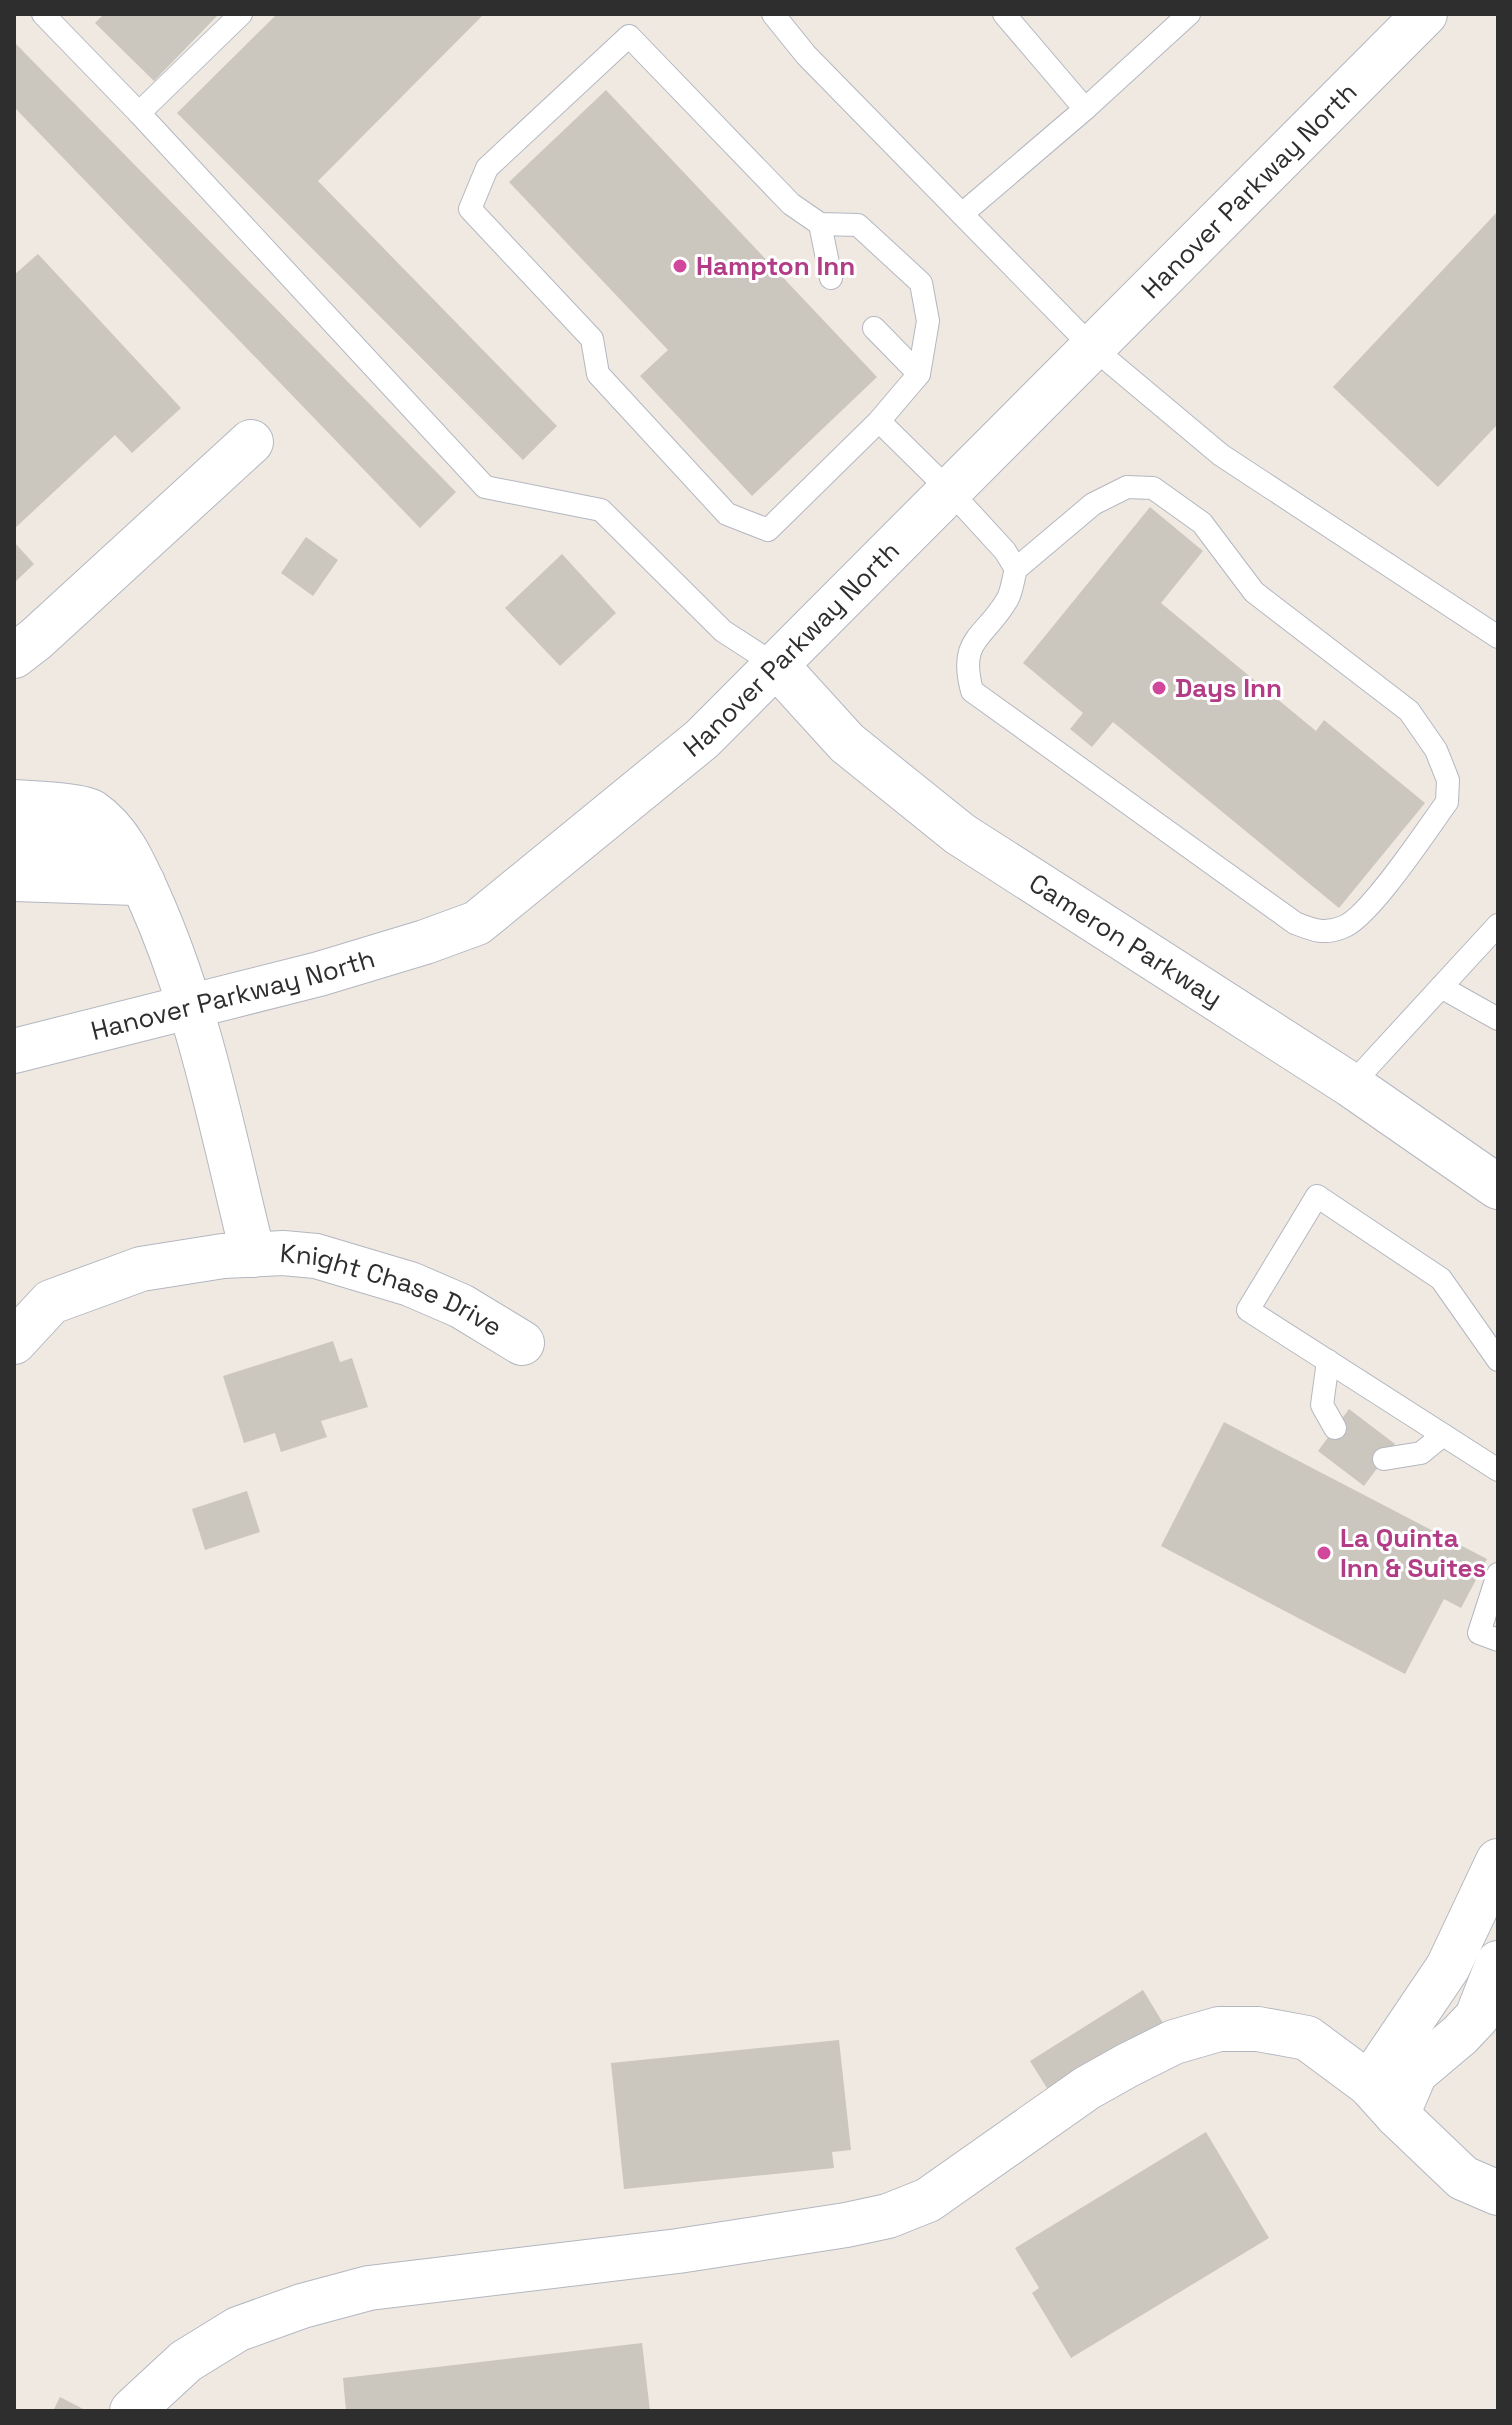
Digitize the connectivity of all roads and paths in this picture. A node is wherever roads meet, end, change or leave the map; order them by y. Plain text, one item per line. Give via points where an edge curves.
1 (241, 14) edge
2 (773, 14) edge
3 (1004, 14) edge
4 (1189, 14) edge
5 (1425, 14) edge
6 (57, 18) edge
7 (1085, 109) junction
8 (139, 113) junction
9 (962, 214) junction
10 (820, 224) junction
11 (831, 278) dead end
12 (874, 328) dead end
13 (1092, 347) junction
14 (919, 374) junction
15 (879, 421) junction
16 (251, 442) dead end
17 (950, 491) junction
18 (1016, 569) junction
19 (1498, 637) edge
20 (14, 656) edge
21 (777, 666) junction
22 (19, 819) edge
23 (14, 879) edge
24 (143, 883) junction
25 (1498, 925) edge
26 (1441, 987) junction
27 (191, 1006) junction
28 (1498, 1019) edge
29 (14, 1051) edge
30 (1351, 1085) junction
31 (1498, 1187) edge
32 (253, 1255) junction
33 (14, 1342) edge
34 (522, 1343) dead end
35 (1498, 1360) edge
36 (1328, 1361) junction
37 (1335, 1428) dead end
38 (1443, 1435) junction
39 (1384, 1459) dead end
40 (1498, 1470) edge
41 (1498, 1574) edge
42 (1498, 1640) edge
43 (1498, 1861) edge
44 (1456, 1948) junction
45 (1497, 1965) edge
46 (1383, 2100) junction
47 (1498, 2193) edge
48 (132, 2411) edge

1 - 8 lane
2 - 9 lane via 806,55
3 - 7 lane
4 - 7 lane
5 - 13 street, Hanover Parkway North
6 - 8 lane
7 - 9 lane
8 - 21 lane via 485,487 601,510 723,631
9 - 13 lane
10 - 11 lane
10 - 14 lane via 858,225 921,283 928,321
10 - 15 lane via 791,204 629,36 487,168 470,209 592,339 598,374 727,514 768,530
12 - 14 lane
13 - 17 street, Hanover Parkway North
13 - 19 lane via 1221,455
14 - 15 lane
15 - 17 lane
16 - 20 street
17 - 18 lane
17 - 21 street, Hanover Parkway North
18 - 18 lane via 1009,598 971,646 966,669 972,691 1295,923 1319,932 1344,927 1364,912 1447,802 1448,780 1436,750 1409,711 1254,592 1202,523 1153,488 1127,487 1093,504
21 - 27 street, Hanover Parkway North via 702,739 477,923 319,974
21 - 30 street, Cameron Parkway via 847,743 960,834
22 - 24 street via 111,858
23 - 24 street
24 - 27 street, Knight Chase Drive
25 - 26 lane
26 - 28 lane
26 - 30 lane
27 - 29 street, Hanover Parkway North
27 - 32 street, Knight Chase Drive
30 - 31 street, Cameron Parkway
32 - 33 street, Knight Chase Drive via 141,1269 51,1302
32 - 34 street, Knight Chase Drive via 316,1256 410,1284 461,1306
35 - 36 lane via 1441,1279 1317,1196 1248,1310
36 - 37 lane via 1322,1405
36 - 38 lane
38 - 39 lane via 1421,1453
38 - 40 lane
41 - 42 lane via 1479,1633
43 - 44 street
44 - 45 street
44 - 46 street
45 - 46 street via 1477,2017
46 - 47 street via 1463,2178
46 - 48 street via 1307,2038 1219,2029 1174,2042 1087,2088 928,2200 888,2216 678,2251 369,2288 238,2329 186,2361

